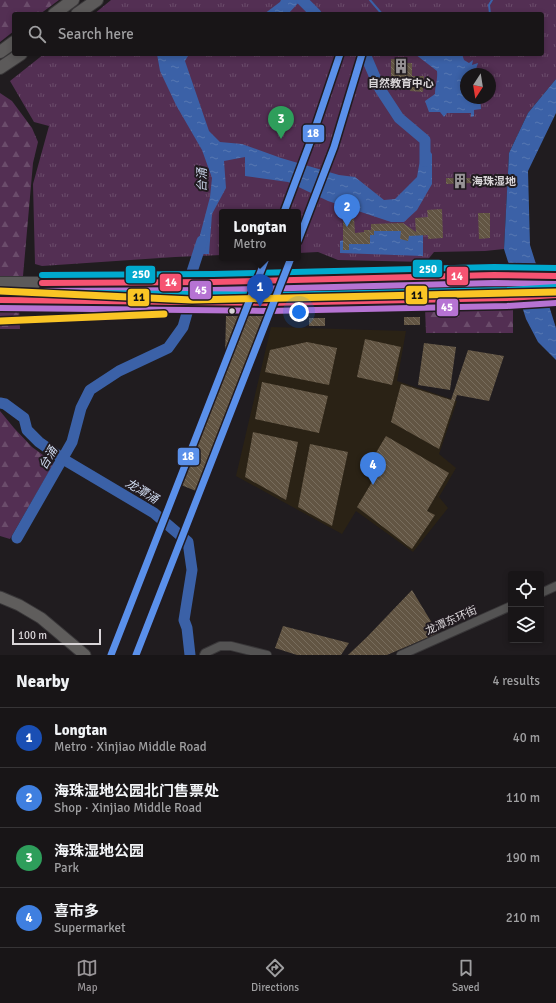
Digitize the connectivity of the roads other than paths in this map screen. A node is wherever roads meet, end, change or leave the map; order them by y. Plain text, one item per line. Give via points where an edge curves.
1 (73, 0) edge
2 (96, 0) edge
3 (57, 12) edge
4 (80, 12) edge
5 (12, 43) edge
6 (0, 52) edge
7 (18, 56) edge
8 (0, 68) edge
9 (551, 276) edge
10 (0, 283) edge
11 (554, 295) edge
12 (0, 300) edge
13 (556, 586) edge
14 (544, 592) edge
15 (0, 597) edge
16 (509, 607) edge
17 (205, 654) edge
18 (85, 655) edge
19 (267, 655) edge
20 (401, 655) edge

1 - 3 highway
2 - 4 highway
5 - 6 highway
7 - 8 highway
9 - 10 highway via 178,283
11 - 12 highway, bridge via 213,303
13 - 14 street
15 - 18 main road via 32,611
16 - 20 street, 龙潭东环街
17 - 19 street via 214,648 225,646

